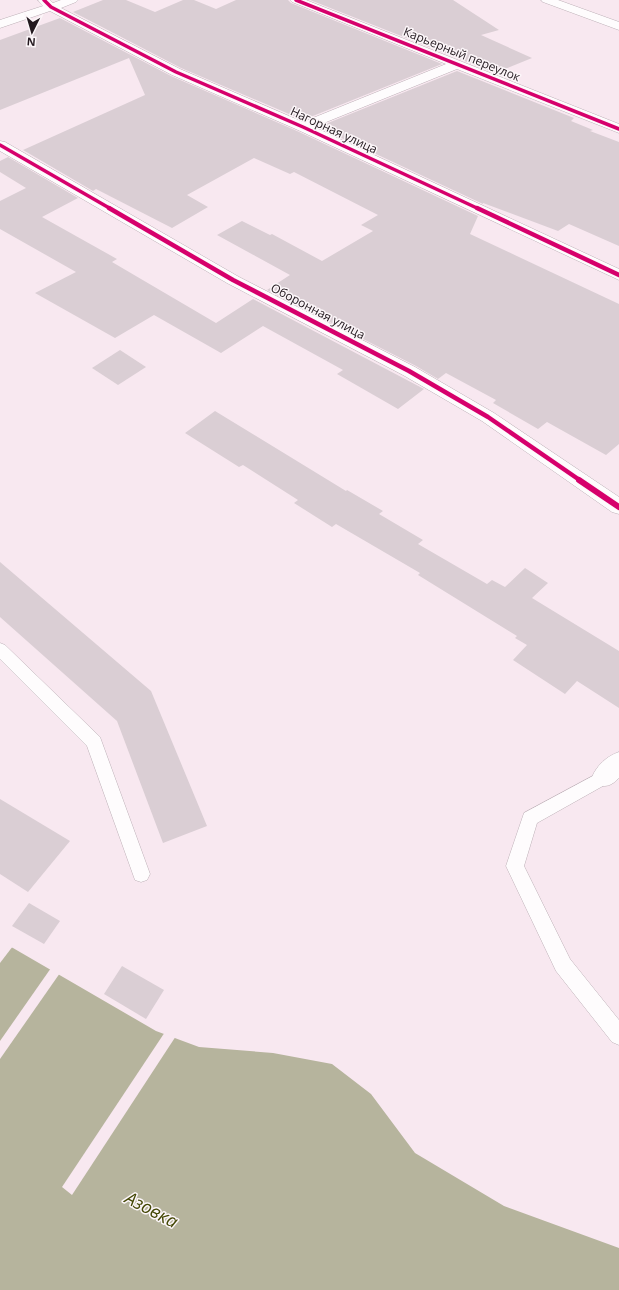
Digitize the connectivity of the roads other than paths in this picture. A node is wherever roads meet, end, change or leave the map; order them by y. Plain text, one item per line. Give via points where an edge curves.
1 (72, 0) edge
2 (296, 0) edge
3 (547, 0) edge
4 (47, 3) edge
5 (616, 23) edge
6 (0, 24) edge
7 (458, 64) junction
8 (303, 127) junction
9 (619, 129) edge
10 (0, 145) edge
11 (619, 275) edge
12 (619, 507) edge
13 (0, 649) edge
14 (612, 770) edge
15 (141, 874) dead end
16 (619, 1035) edge

1 - 4 street
2 - 7 street, Карьерный переулок
3 - 5 street
4 - 6 street
4 - 8 street, Нагорная улица via 176,72
7 - 8 street
7 - 9 street, Карьерный переулок
8 - 11 street, Нагорная улица
10 - 12 street, Оборонная улица via 233,280 409,371 488,417
13 - 15 lane via 94,742
14 - 16 lane via 530,818 515,866 563,965

